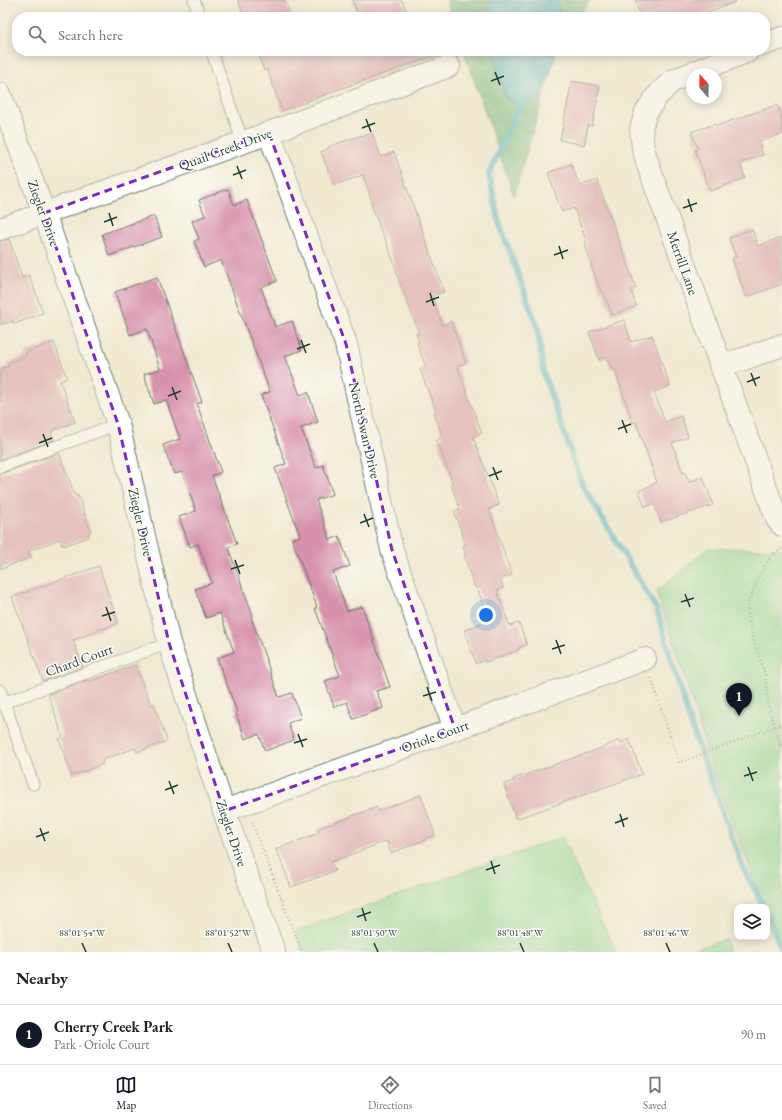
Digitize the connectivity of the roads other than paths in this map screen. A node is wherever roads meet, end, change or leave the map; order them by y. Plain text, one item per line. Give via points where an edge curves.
1 (194, 0) edge
2 (198, 11) dead end
3 (782, 38) edge
4 (770, 42) edge
5 (213, 56) edge
6 (735, 56) edge
7 (449, 66) dead end
8 (0, 94) edge
9 (269, 133) junction
10 (243, 143) junction
11 (44, 213) junction
12 (0, 229) edge
13 (782, 345) edge
14 (720, 365) junction
15 (118, 424) junction
16 (0, 467) edge
17 (782, 525) edge
18 (169, 643) junction
19 (645, 659) road end
20 (0, 690) edge
21 (2, 703) edge
22 (455, 729) junction
23 (33, 784) dead end
24 (224, 811) junction
25 (274, 952) edge

1 - 2 lane
3 - 4 street
5 - 10 lane
6 - 14 street, Merrill Lane via 672,81 646,112 641,129 649,168
7 - 9 street, Quail Creek Drive
8 - 11 street, Ziegler Drive
9 - 10 street, Quail Creek Drive
9 - 22 street, North Swan Drive via 346,344 392,550
10 - 11 street, Quail Creek Drive
11 - 12 street, Quail Creek Drive
11 - 15 street, Ziegler Drive
13 - 14 street
14 - 17 street, Merrill Lane via 777,519
15 - 16 lane
15 - 18 street, Ziegler Drive
18 - 21 lane, Chard Court
18 - 24 street, Ziegler Drive
19 - 22 street, Oriole Court
20 - 21 lane
21 - 23 lane
22 - 24 street, Oriole Court
24 - 25 street, Ziegler Drive

